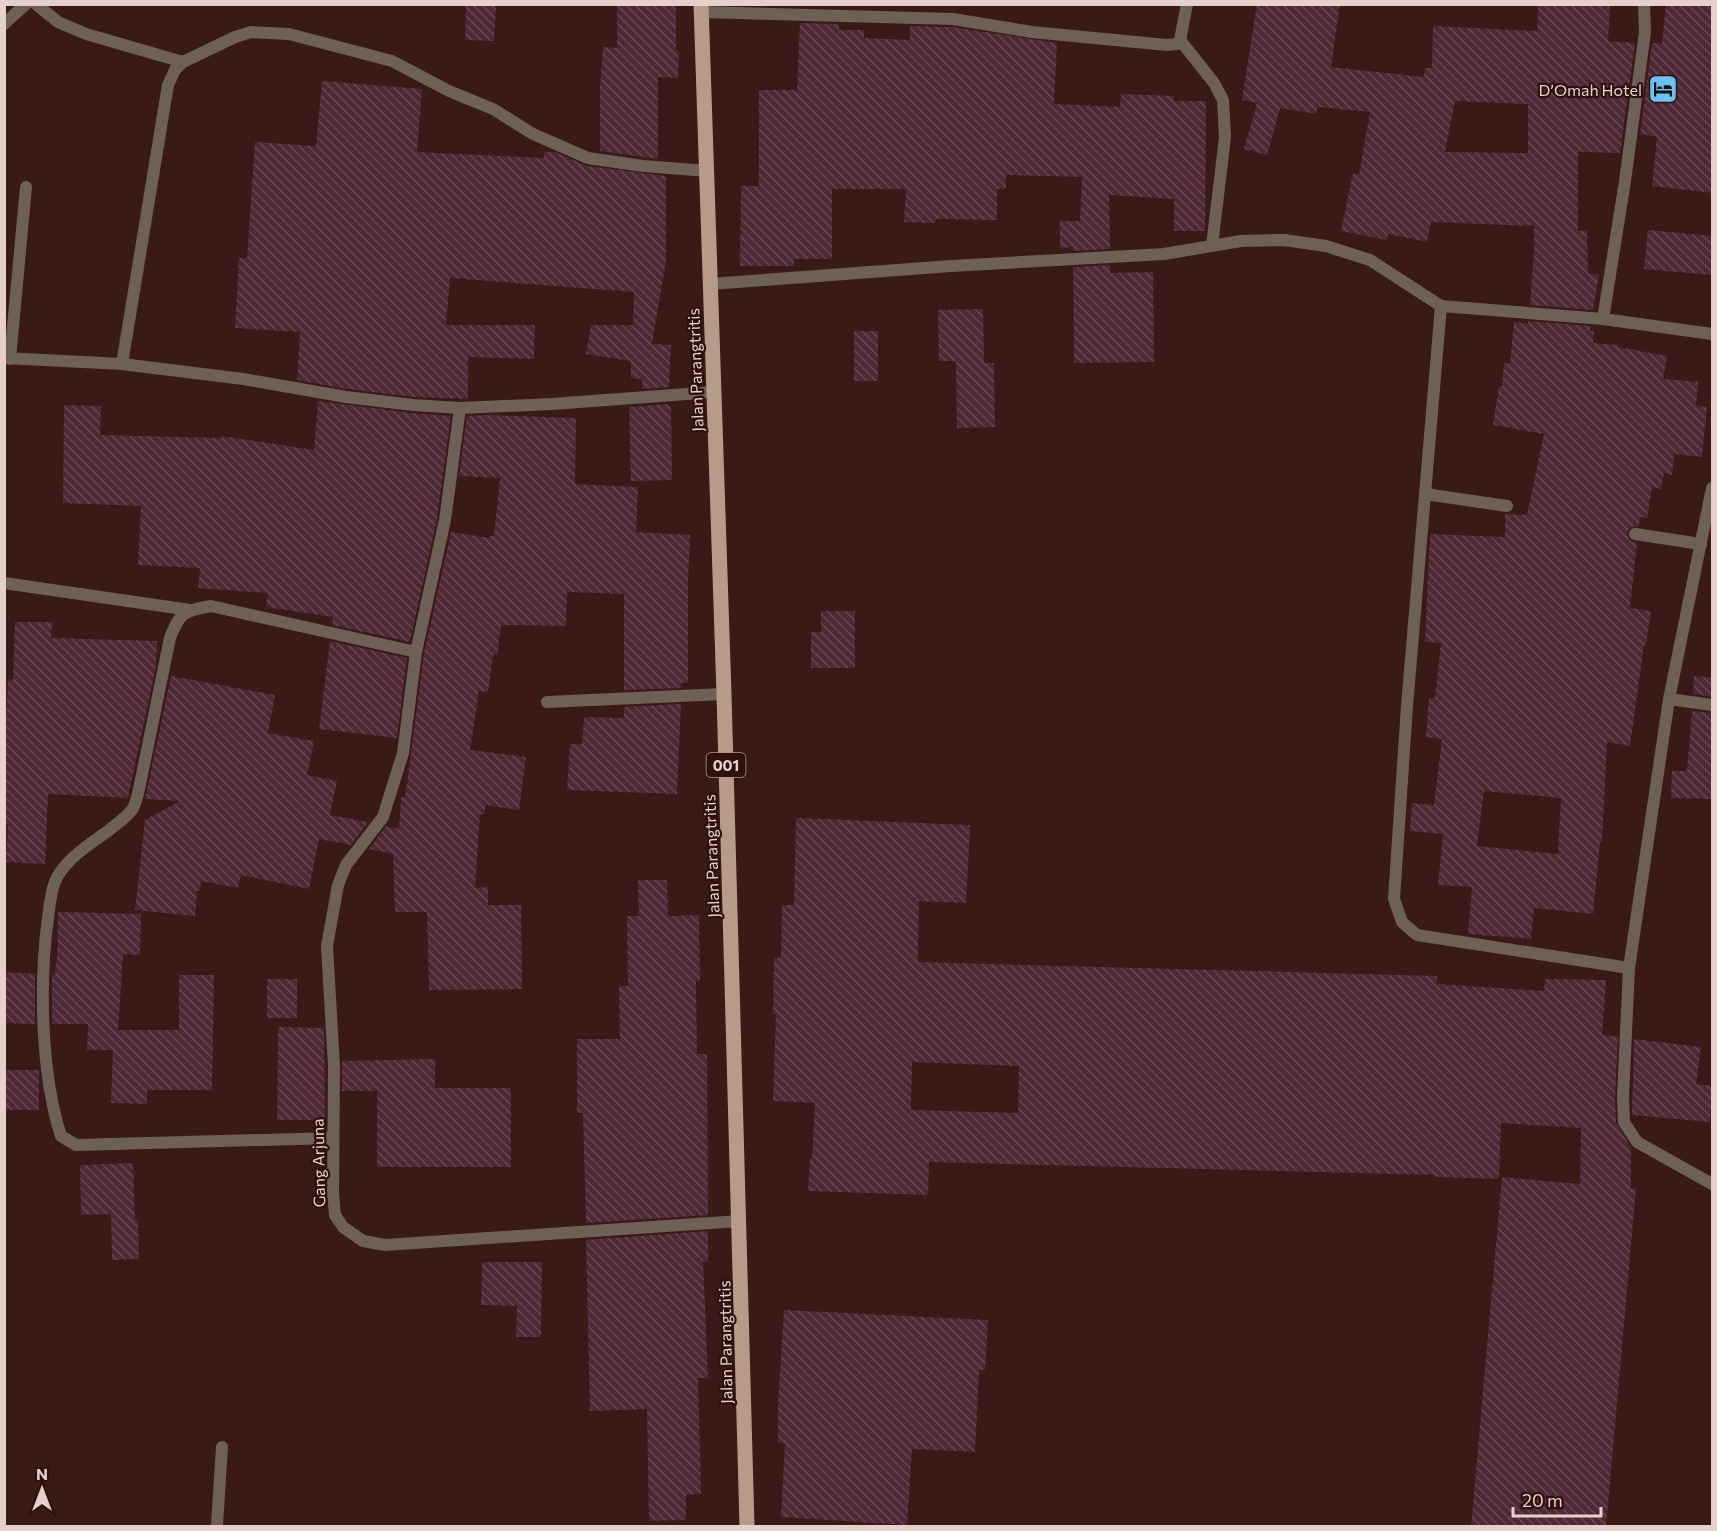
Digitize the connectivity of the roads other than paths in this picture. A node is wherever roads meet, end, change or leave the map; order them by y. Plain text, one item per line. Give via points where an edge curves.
1 (26, 4) edge
2 (36, 4) edge
3 (1187, 4) edge
4 (1644, 4) edge
5 (701, 8) edge
6 (4, 24) edge
7 (1180, 40) junction
8 (183, 62) junction
9 (708, 171) junction
10 (26, 187) dead end
11 (1212, 246) junction
12 (710, 284) junction
13 (1441, 306) junction
14 (1603, 319) junction
15 (1713, 334) edge
16 (7, 358) edge
17 (122, 364) junction
18 (714, 392) junction
19 (460, 408) junction
20 (1713, 488) edge
21 (1425, 494) junction
22 (1507, 506) dead end
23 (1635, 534) dead end
24 (1701, 544) junction
25 (4, 583) edge
26 (190, 610) junction
27 (416, 652) junction
28 (724, 694) junction
29 (1669, 699) junction
30 (547, 702) dead end
31 (1713, 705) edge
32 (1629, 968) junction
33 (333, 1138) junction
34 (1713, 1185) edge
35 (740, 1221) junction
36 (222, 1447) dead end
37 (217, 1527) edge
38 (747, 1527) edge

1 - 6 street
2 - 8 street via 58,22 86,34
3 - 7 street
4 - 14 street via 1645,32
5 - 7 street via 953,20 1167,45
5 - 9 main road, Jalan Parangtritis / 001
7 - 11 street via 1223,100 1225,137
8 - 9 street via 251,32 289,34 392,61 588,158
8 - 17 street via 168,85
9 - 12 main road, Jalan Parangtritis / 001
10 - 16 street
11 - 12 street via 1164,255
11 - 13 street via 1284,240 1326,246 1370,260
12 - 18 main road, Jalan Parangtritis / 001
13 - 14 street
13 - 21 street
14 - 15 street
16 - 17 street
17 - 19 street via 346,397
18 - 19 street
18 - 28 main road, Jalan Parangtritis / 001
19 - 27 street via 445,520
20 - 24 street
21 - 22 street
21 - 32 street via 1394,899 1402,922 1417,934
23 - 24 street
24 - 29 street
25 - 26 street
26 - 27 street via 211,606
26 - 33 street via 177,619 170,638 132,810 72,858 58,875 51,894 43,957 45,1050 57,1122 61,1136 76,1144
27 - 33 street, Gang Arjuna via 403,753 383,817 346,865 330,925 327,946 334,1066
28 - 30 street
28 - 35 main road, Jalan Parangtritis / 001
29 - 31 street
29 - 32 street
32 - 34 street via 1624,1122 1637,1142
33 - 35 street, Gang Arjuna via 335,1215 343,1227 363,1241 385,1245
35 - 38 main road, Jalan Parangtritis / 001
36 - 37 street

